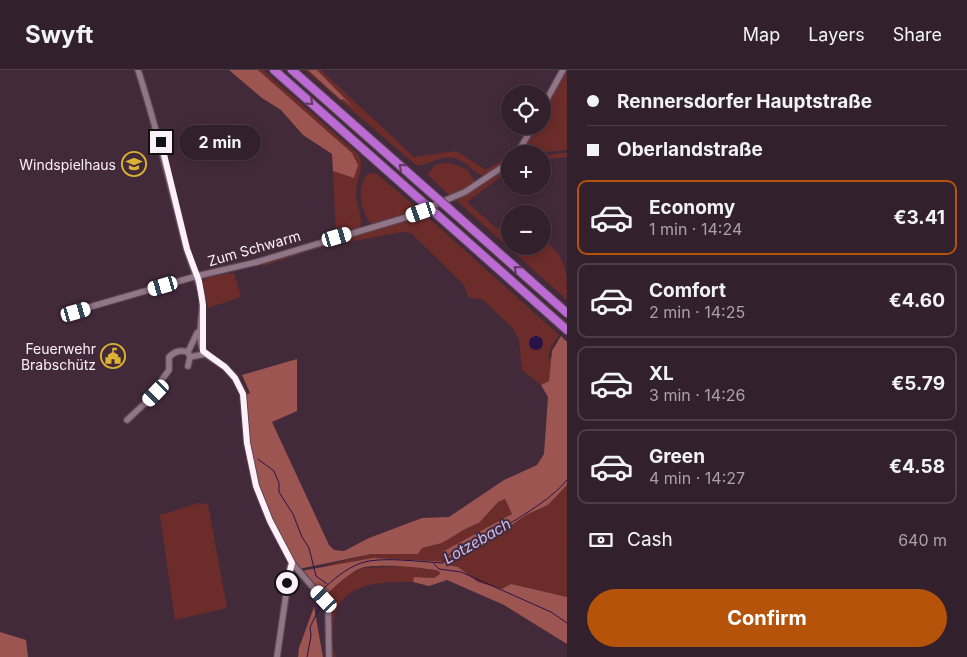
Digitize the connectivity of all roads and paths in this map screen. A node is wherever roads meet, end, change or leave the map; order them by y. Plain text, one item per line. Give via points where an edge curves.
1 (138, 70) edge
2 (274, 70) edge
3 (292, 70) edge
4 (563, 70) edge
5 (551, 92) edge
6 (501, 168) edge
7 (197, 276) junction
8 (76, 312) dead end
9 (567, 313) edge
10 (201, 330) junction
11 (567, 330) edge
12 (205, 354) junction
13 (189, 355) junction
14 (188, 366) dead end
15 (127, 420) dead end
16 (292, 563) junction
17 (277, 657) edge
18 (329, 657) edge

1 - 7 street via 159,134 187,249
2 -> 11 highway, bridge
9 -> 3 highway, bridge
4 - 5 street
6 - 7 street, Zum Schwarm via 464,192 421,212 258,262
7 - 8 street, Zum Schwarm
7 - 10 street via 203,305
10 - 12 street
10 - 13 street via 197,332
12 - 13 street
12 - 16 street via 225,367 243,394 247,443 256,486
13 - 14 street
13 - 15 street via 181,350 169,357 169,370 156,393
16 - 17 street
16 - 18 street via 328,605

